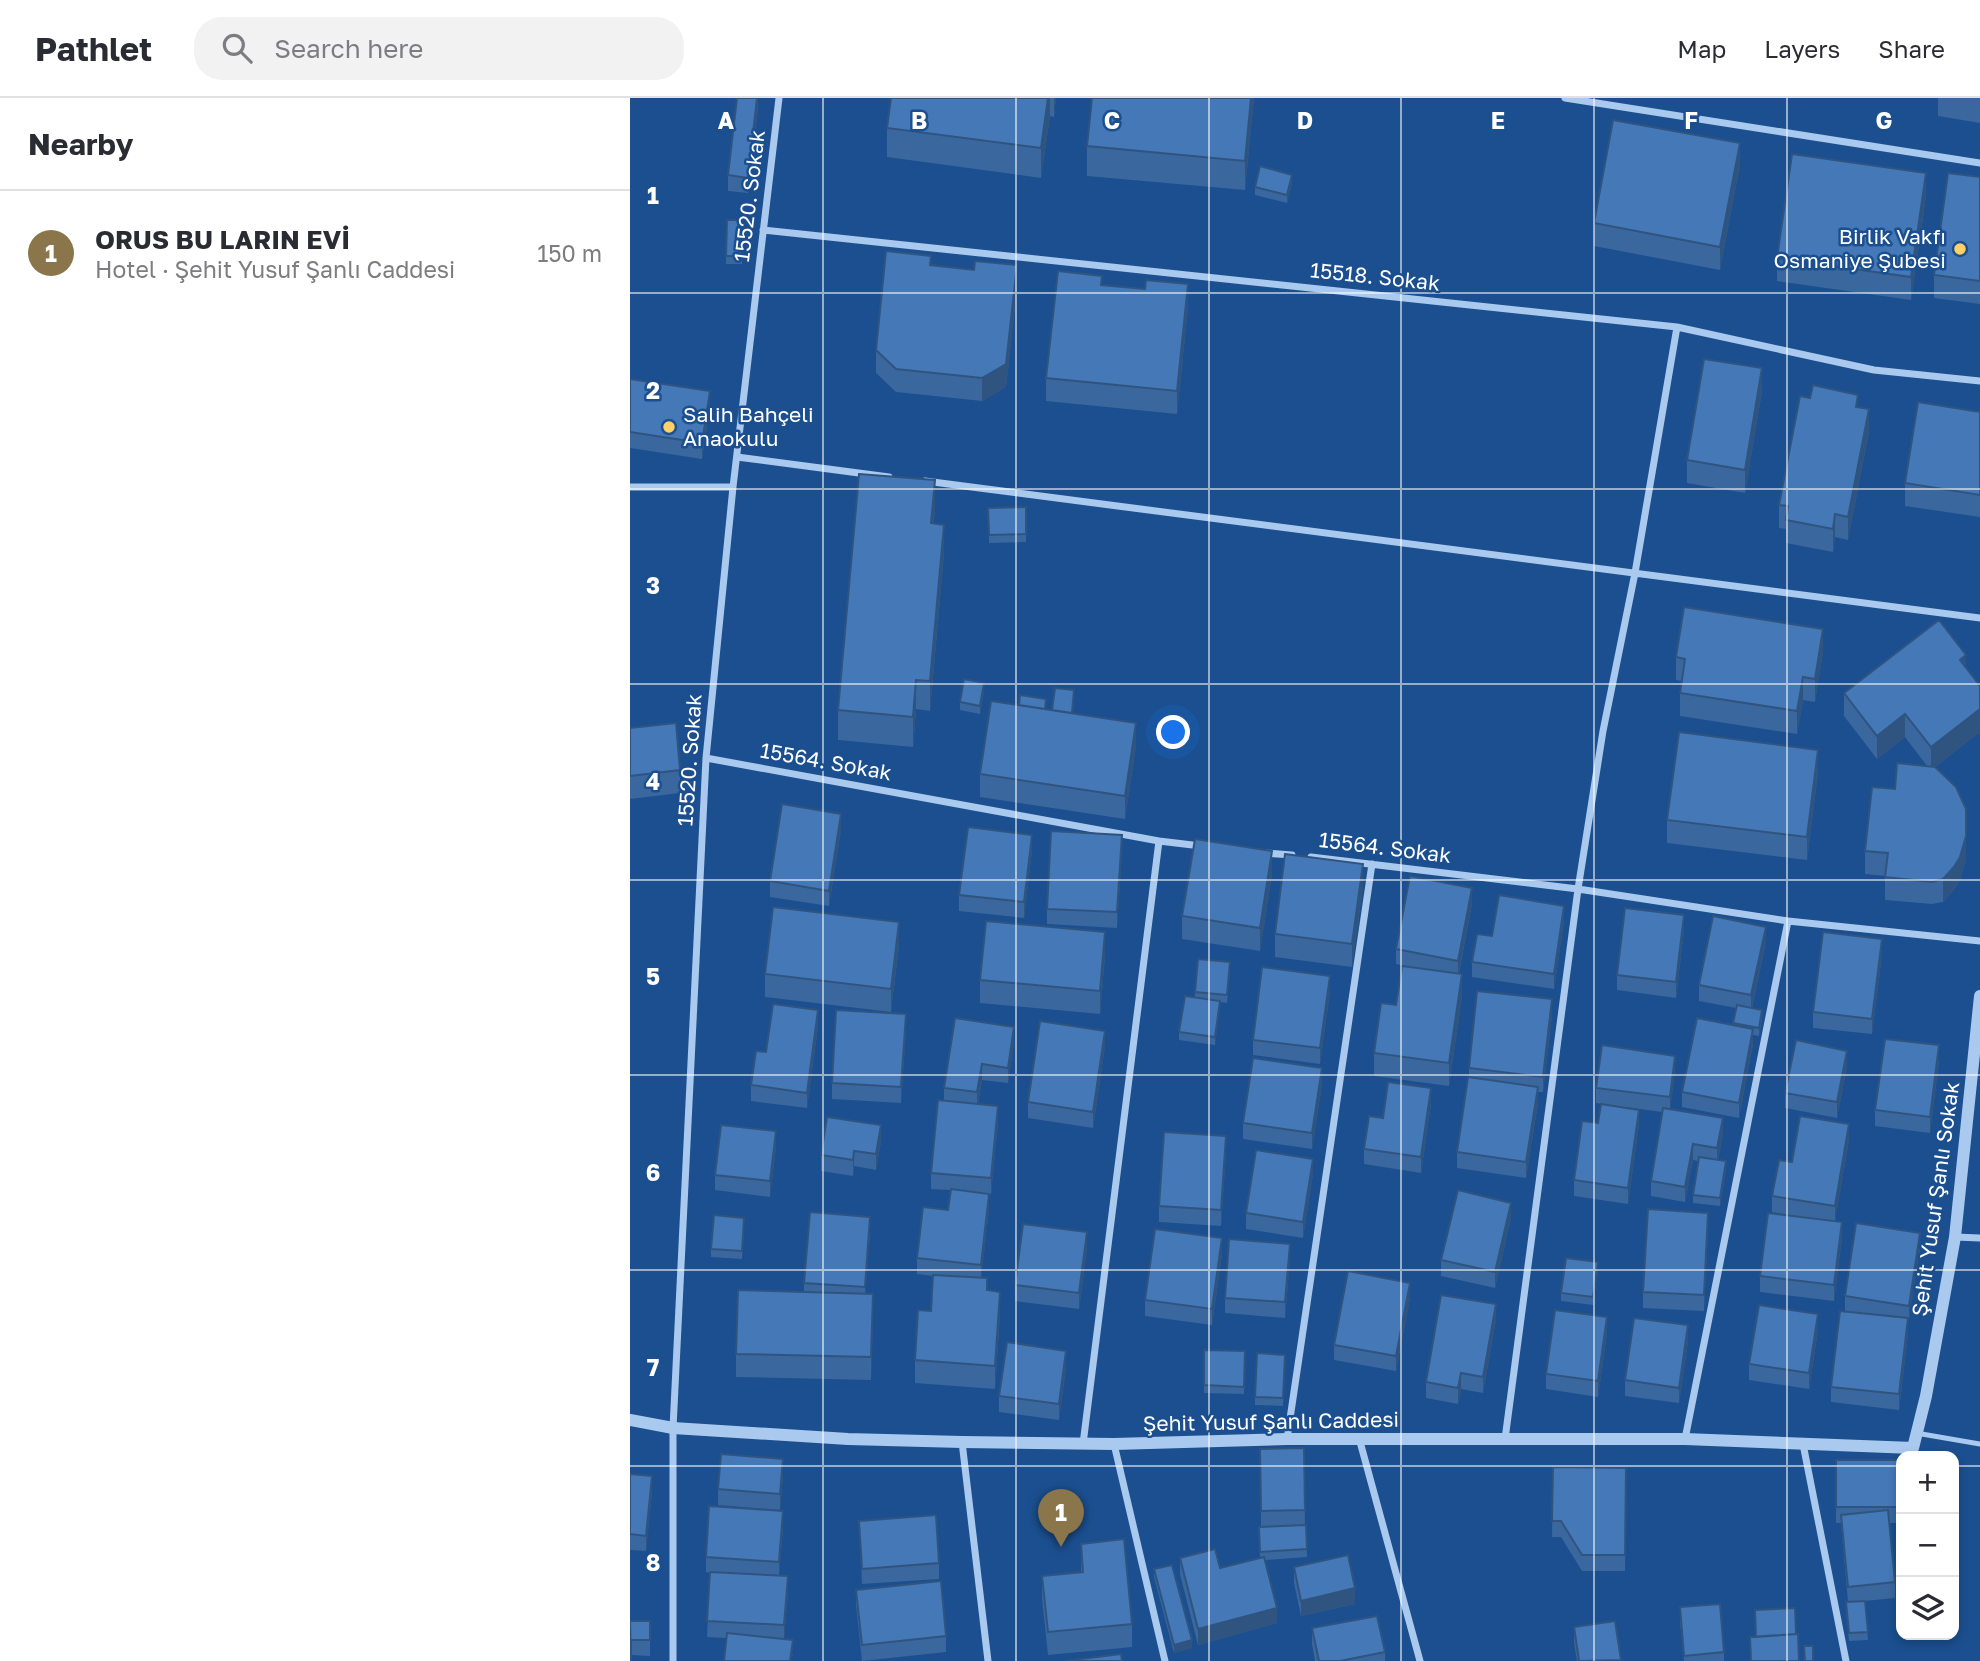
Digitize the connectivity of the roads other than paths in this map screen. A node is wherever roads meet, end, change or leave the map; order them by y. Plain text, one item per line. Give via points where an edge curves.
1 (779, 98) edge
2 (1565, 98) edge
3 (1980, 163) edge
4 (763, 230) junction
5 (1678, 327) junction
6 (1980, 381) edge
7 (737, 457) junction
8 (903, 478) edge
9 (916, 480) edge
10 (630, 487) edge
11 (733, 487) junction
12 (1635, 573) junction
13 (1980, 618) edge
14 (706, 758) junction
15 (1159, 841) junction
16 (1213, 847) edge
17 (1252, 851) edge
18 (1372, 864) junction
19 (1578, 889) junction
20 (1788, 921) junction
21 (1980, 941) edge
22 (1980, 996) edge
23 (1955, 1237) junction
24 (1980, 1238) edge
25 (630, 1420) edge
26 (673, 1428) junction
27 (1916, 1433) junction
28 (1359, 1438) junction
29 (1286, 1439) junction
30 (1505, 1439) junction
31 (1685, 1439) junction
32 (962, 1442) junction
33 (1083, 1444) junction
34 (1114, 1444) junction
35 (1803, 1444) junction
36 (1980, 1444) edge
37 (1913, 1448) joint
38 (673, 1661) edge
39 (988, 1661) edge
40 (1165, 1661) edge
41 (1419, 1661) edge
42 (1846, 1661) edge

1 - 4 street, 15520. Sokak
2 - 3 street
4 - 5 street, 15518. Sokak
4 - 7 street, 15520. Sokak
5 - 6 street, 15518. Sokak via 1874,370
5 - 12 street
7 - 8 street
7 - 11 street, 15520. Sokak
9 - 12 street
10 - 11 street
11 - 14 street, 15520. Sokak
12 - 13 street
12 - 19 street
14 - 15 street, 15564. Sokak
14 - 26 street, 15520. Sokak
15 - 16 street, 15564. Sokak
15 - 33 street
17 - 18 street, 15564. Sokak
18 - 19 street, 15564. Sokak
18 - 29 street
19 - 20 street, 15564. Sokak
19 - 30 street
20 - 21 street, 15564. Sokak
20 - 31 street
22 - 23 street, Şehit Yusuf Şanlı Sokak
23 - 24 street
23 - 27 street, Şehit Yusuf Şanlı Sokak
25 - 26 street, Şehit Yusuf Şanlı Caddesi
26 - 32 street, Şehit Yusuf Şanlı Caddesi
26 - 38 street, 15520. Sokak
27 - 36 lane
27 - 37 street, Şehit Yusuf Şanlı Sokak
28 - 29 street, Şehit Yusuf Şanlı Caddesi
28 - 30 street, Şehit Yusuf Şanlı Caddesi
28 - 41 street
29 - 34 street, Şehit Yusuf Şanlı Caddesi
30 - 31 street, Şehit Yusuf Şanlı Caddesi
31 - 35 street, Şehit Yusuf Şanlı Caddesi
32 - 33 street, Şehit Yusuf Şanlı Caddesi
32 - 39 street
33 - 34 street, Şehit Yusuf Şanlı Caddesi
34 - 40 street
35 - 37 street, Şehit Yusuf Şanlı Caddesi
35 - 42 street

